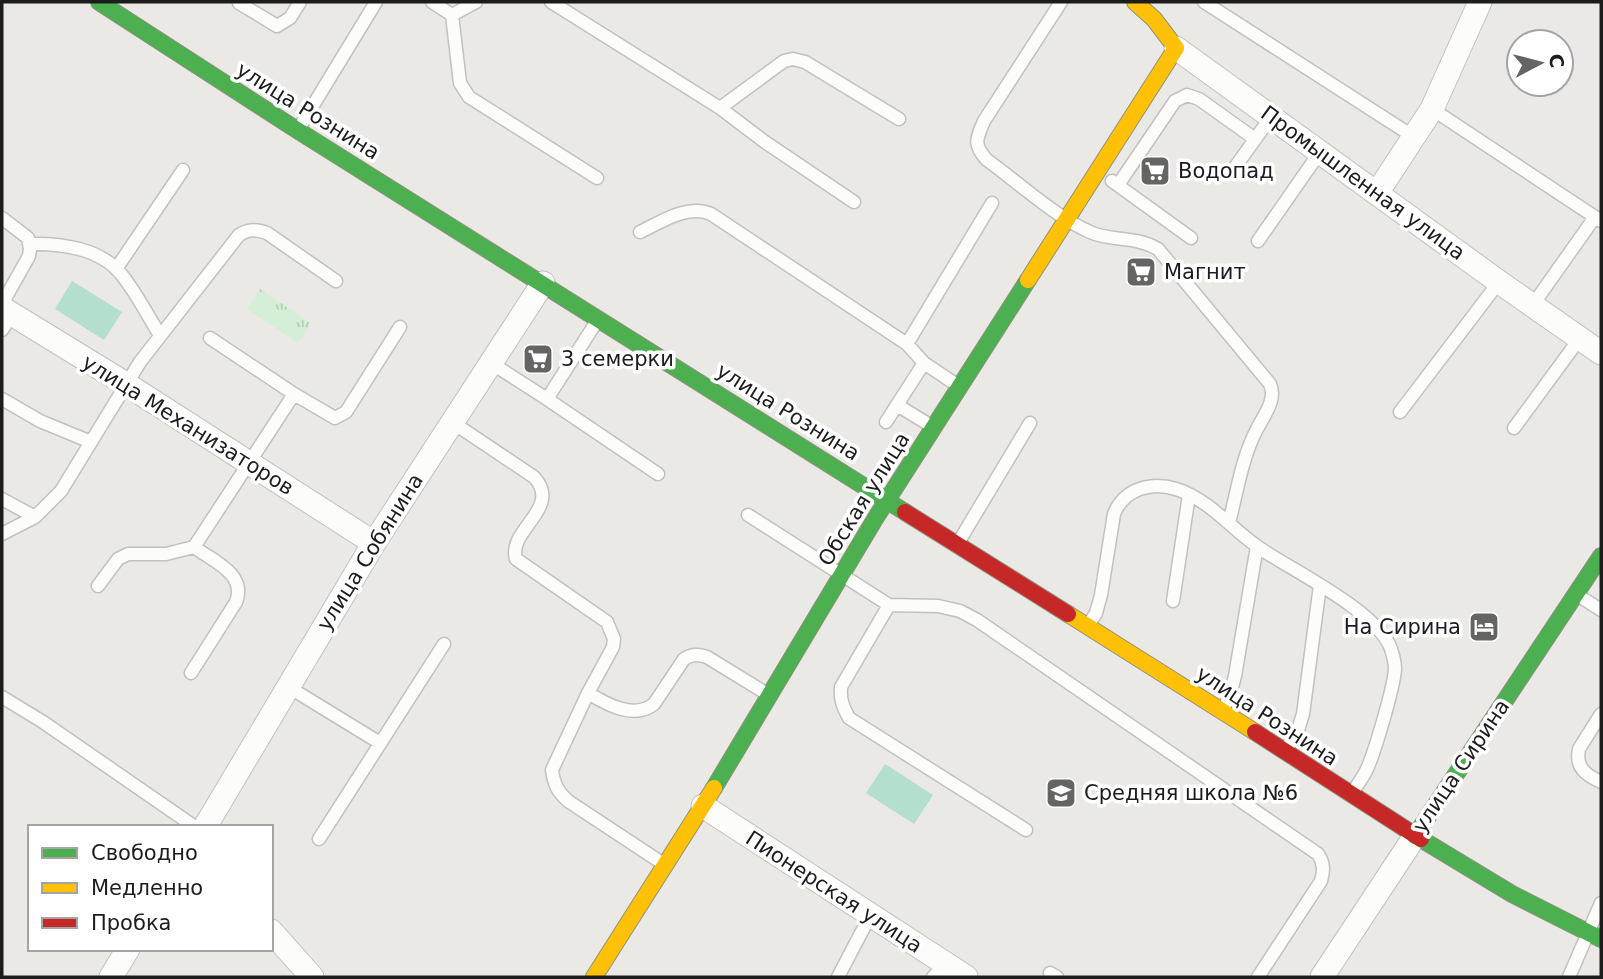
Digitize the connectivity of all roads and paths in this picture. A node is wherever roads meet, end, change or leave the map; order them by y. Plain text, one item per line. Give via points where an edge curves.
1 (99, 2) edge
2 (300, 2) edge
3 (376, 2) edge
4 (432, 2) edge
5 (476, 2) edge
6 (551, 2) edge
7 (1061, 2) edge
8 (1135, 2) edge
9 (1204, 2) edge
10 (1480, 2) edge
11 (239, 3) edge
12 (452, 15) junction
13 (1176, 48) junction
14 (720, 108) junction
15 (1432, 109) junction
16 (1271, 117) junction
17 (899, 119) dead end
18 (298, 130) junction
19 (1414, 137) junction
20 (1255, 139) junction
21 (1114, 147) junction
22 (1320, 152) junction
23 (1135, 162) junction
24 (183, 170) dead end
25 (1233, 170) dead end
26 (1098, 171) junction
27 (597, 178) dead end
28 (1118, 185) junction
29 (1377, 193) junction
30 (854, 202) dead end
31 (992, 203) dead end
32 (2, 218) edge
33 (1067, 219) junction
34 (1598, 219) edge
35 (640, 232) dead end
36 (1191, 238) dead end
37 (1258, 241) dead end
38 (29, 244) junction
39 (116, 269) junction
40 (336, 281) dead end
41 (1499, 282) junction
42 (543, 283) junction
43 (1532, 306) junction
44 (4, 314) edge
45 (599, 318) junction
46 (400, 327) dead end
47 (160, 335) junction
48 (209, 338) dead end
49 (1580, 338) junction
50 (907, 344) junction
51 (1601, 353) edge
52 (491, 363) junction
53 (924, 363) junction
54 (126, 384) junction
55 (960, 387) junction
56 (294, 394) junction
57 (2, 399) edge
58 (547, 400) junction
59 (897, 405) junction
60 (1399, 412) dead end
61 (452, 422) junction
62 (886, 422) dead end
63 (1030, 423) dead end
64 (934, 428) junction
65 (1514, 428) dead end
66 (91, 442) junction
67 (248, 463) junction
68 (658, 474) dead end
69 (1189, 495) junction
70 (887, 499) junction
71 (2, 501) edge
72 (748, 515) dead end
73 (36, 517) junction
74 (1229, 523) junction
75 (2, 534) edge
76 (374, 543) junction
77 (957, 544) junction
78 (1258, 546) junction
79 (194, 547) junction
80 (1601, 556) edge
81 (841, 574) junction
82 (1320, 585) junction
83 (98, 586) dead end
84 (1576, 594) junction
85 (1173, 600) dead end
86 (889, 605) junction
87 (1601, 610) edge
88 (1088, 627) junction
89 (444, 644) dead end
90 (191, 673) dead end
91 (287, 687) junction
92 (588, 693) junction
93 (769, 695) junction
94 (2, 697) edge
95 (1222, 710) junction
96 (1601, 714) edge
97 (380, 743) junction
98 (1285, 752) junction
99 (1601, 782) edge
100 (1351, 795) junction
101 (703, 806) junction
102 (192, 825) edge
103 (206, 825) edge
104 (1026, 830) dead end
105 (1415, 836) junction
106 (319, 839) dead end
107 (666, 866) junction
108 (1601, 903) edge
109 (870, 916) junction
110 (273, 933) edge
111 (1595, 936) edge
112 (127, 951) edge
113 (939, 971) edge
114 (111, 977) edge
115 (312, 977) edge
116 (594, 977) edge
117 (838, 977) edge
118 (966, 977) edge
119 (1258, 977) edge
120 (1322, 977) edge
121 (1569, 977) edge

1 - 18 street, улица Рознина
2 - 11 lane via 290,18 277,26
3 - 18 lane
4 - 12 lane
5 - 12 lane
6 - 14 lane
7 - 33 lane via 984,121 976,143 987,160
8 - 13 street, Промышленная улица
9 - 19 lane
10 - 15 street
12 - 27 lane via 460,83 469,97
13 - 16 street, Промышленная улица
13 - 21 street, Обская улица
14 - 17 lane via 793,59
14 - 30 lane
15 - 19 street
15 - 34 lane
16 - 20 lane
16 - 22 street, Промышленная улица
18 - 42 street, улица Рознина
19 - 29 street
20 - 23 lane via 1187,95 1175,101
20 - 25 lane
21 - 23 lane
21 - 26 street, Обская улица
22 - 29 street, Промышленная улица
22 - 37 lane
23 - 28 lane
24 - 39 lane
26 - 28 lane
26 - 33 street, Обская улица
28 - 36 lane
29 - 41 street, Промышленная улица
31 - 50 lane
32 - 38 lane via 22,231
33 - 55 street, Обская улица
33 - 74 lane via 1092,233 1137,240 1158,249 1270,384 1272,401 1247,452
34 - 43 lane
35 - 50 lane via 688,211 702,211
38 - 39 lane via 52,243 83,250
38 - 44 lane via 29,256
39 - 47 lane
40 - 47 lane via 267,233 247,230 231,243
41 - 43 street, Промышленная улица
41 - 60 lane
42 - 45 street, улица Рознина
42 - 52 street, улица Собянина
43 - 49 street, Промышленная улица
44 - 54 street, улица Механизаторов
45 - 58 lane
45 - 70 street, улица Рознина
46 - 56 lane via 341,416 329,416
47 - 54 lane
48 - 56 lane
49 - 51 street, Промышленная улица
49 - 65 lane
50 - 53 lane
52 - 58 lane
52 - 61 street, улица Собянина
53 - 55 lane
53 - 59 lane
54 - 66 lane
54 - 67 street, улица Механизаторов
55 - 64 street, Обская улица
56 - 67 lane
57 - 66 lane
58 - 68 lane
59 - 62 lane
59 - 64 lane
61 - 76 street, улица Собянина
61 - 92 lane via 541,484 540,505 514,553 522,564 612,630 612,647
63 - 77 lane
64 - 70 street, Обская улица
66 - 73 lane via 61,491
67 - 76 street, улица Механизаторов
67 - 79 lane
69 - 74 lane
69 - 85 lane
69 - 88 lane via 1150,486 1132,492 1118,505 1101,595
70 - 77 street, улица Рознина
70 - 81 street, Обская улица
71 - 73 lane
72 - 81 lane
73 - 75 lane
74 - 78 lane
76 - 91 street, улица Собянина
77 - 88 street, улица Рознина
78 - 82 lane
78 - 95 lane via 1235,676
79 - 83 lane via 166,554 128,554 118,559
79 - 90 lane via 233,574 240,592
80 - 84 street, улица Сирина
81 - 86 lane
81 - 93 street, Обская улица
82 - 98 lane via 1303,714
82 - 100 lane via 1378,627 1393,657 1394,680 1370,762
84 - 87 lane
84 - 105 street, улица Сирина
86 - 104 lane via 841,687 840,698 849,718
86 - 119 lane via 938,606 977,620 1318,854 1323,861 1321,881
88 - 95 street, улица Рознина
89 - 97 lane
91 - 97 lane
91 - 103 street, улица Собянина
92 - 93 lane via 615,708 649,708 684,659 700,654
92 - 107 lane via 552,770 553,782 568,802
93 - 101 street, Обская улица
94 - 102 lane
95 - 98 street, улица Рознина
96 - 99 lane via 1577,754 1586,775
97 - 106 lane
98 - 100 street, улица Рознина
100 - 105 street, улица Рознина
101 - 107 street, Обская улица
101 - 109 street, Пионерская улица
105 - 111 street, улица Рознина
105 - 120 street, улица Сирина
107 - 116 street, Обская улица
108 - 111 lane
109 - 113 street, Пионерская улица
109 - 117 lane
110 - 115 street
111 - 121 lane
112 - 114 street
113 - 118 street, Пионерская улица

